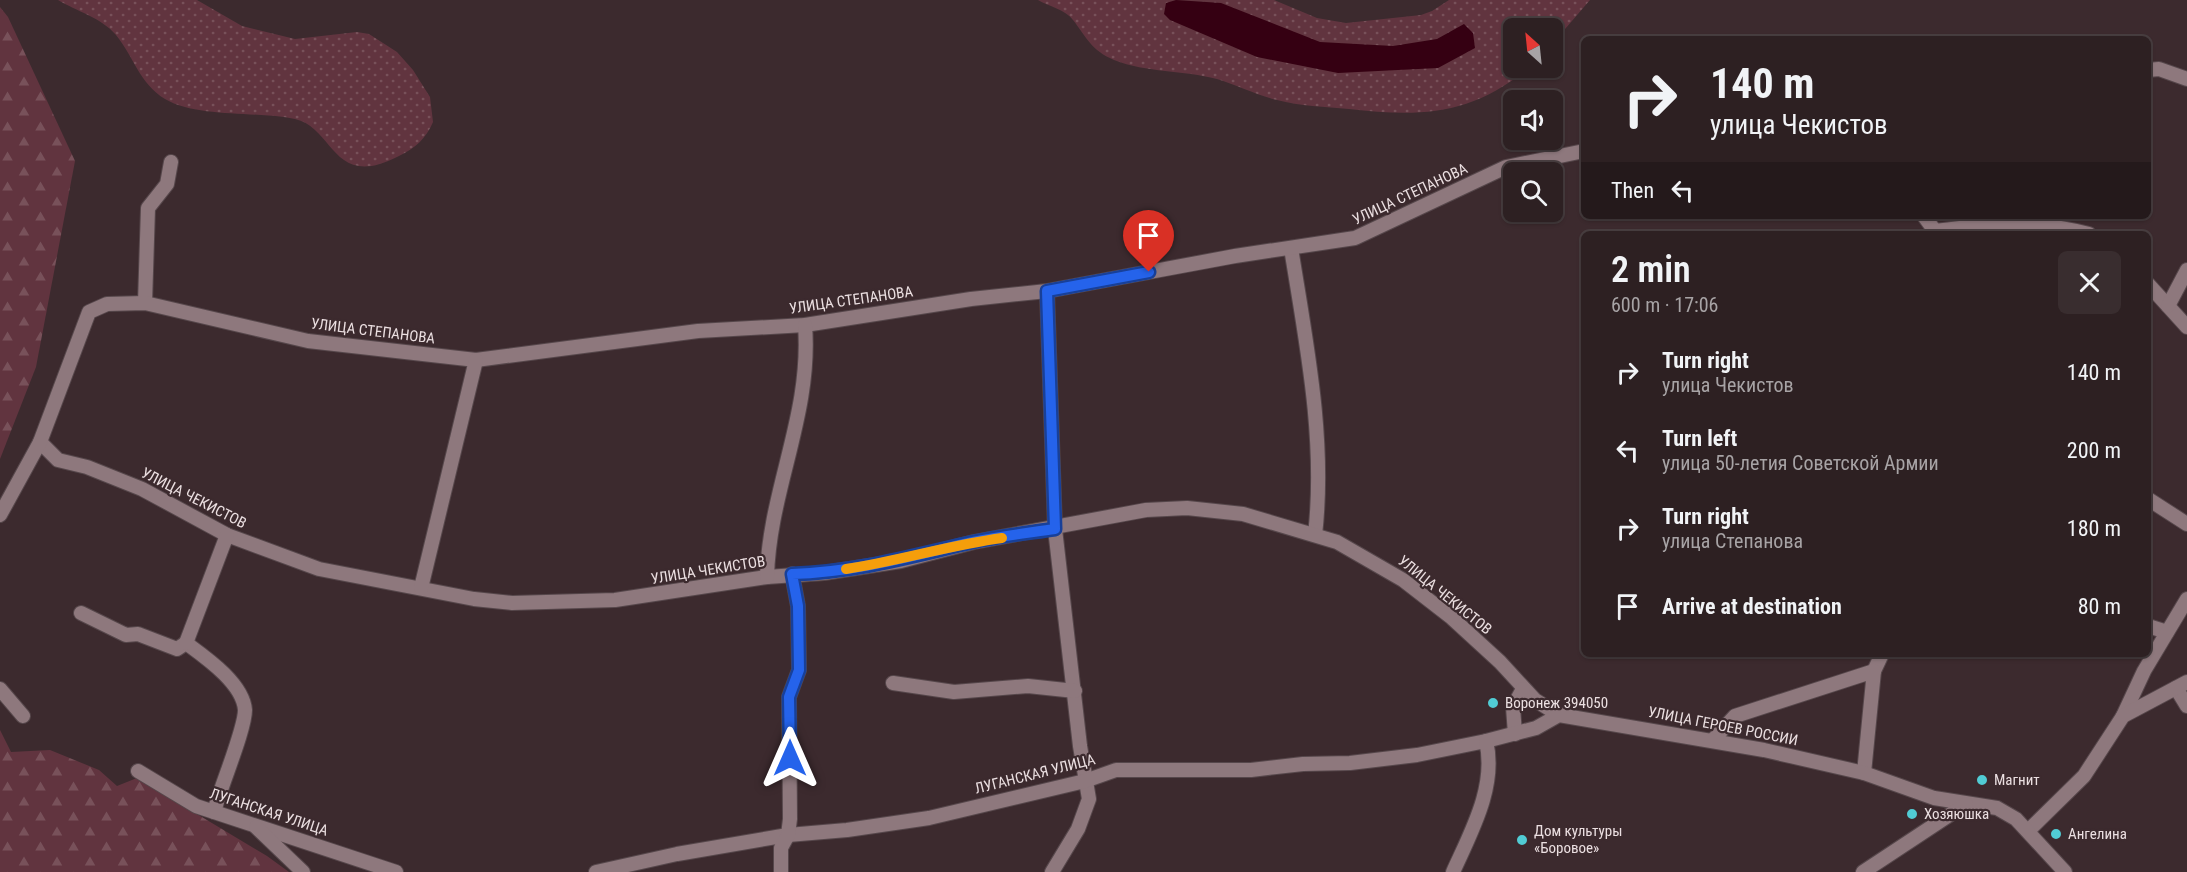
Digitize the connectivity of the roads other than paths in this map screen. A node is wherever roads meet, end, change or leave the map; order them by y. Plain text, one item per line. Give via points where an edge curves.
1 (2151, 70) edge
2 (2187, 79) edge
3 (1581, 153) edge
4 (171, 162) dead end
5 (1943, 231) edge
6 (2077, 231) edge
7 (1291, 248) junction
8 (2187, 270) edge
9 (2151, 287) edge
10 (1047, 291) junction
11 (145, 303) junction
12 (2168, 306) junction
13 (805, 325) junction
14 (2187, 327) edge
15 (476, 360) junction
16 (40, 442) junction
17 (58, 460) junction
18 (23, 471) junction
19 (2151, 501) edge
20 (0, 515) edge
21 (2187, 524) edge
22 (1055, 529) junction
23 (227, 535) junction
24 (1316, 535) junction
25 (792, 574) junction
26 (767, 577) junction
27 (421, 588) junction
28 (2187, 599) edge
29 (81, 613) dead end
30 (2182, 620) edge
31 (2151, 627) edge
32 (2167, 632) junction
33 (186, 643) junction
34 (1880, 657) edge
35 (1874, 670) junction
36 (1838, 681) junction
37 (893, 683) dead end
38 (2181, 685) edge
39 (0, 689) edge
40 (1523, 689) junction
41 (1075, 691) junction
42 (1872, 691) junction
43 (2187, 706) edge
44 (1559, 715) junction
45 (24, 716) dead end
46 (2123, 716) junction
47 (1515, 734) junction
48 (1713, 740) junction
49 (1486, 741) junction
50 (138, 771) dead end
51 (1864, 773) junction
52 (1085, 781) junction
53 (1966, 804) junction
54 (214, 812) junction
55 (250, 822) junction
56 (2028, 831) junction
57 (788, 835) junction
58 (303, 872) edge
59 (396, 872) edge
60 (596, 872) edge
61 (781, 872) edge
62 (1052, 872) edge
63 (1453, 872) edge
64 (1863, 872) edge
65 (2065, 872) edge

1 - 2 street
3 - 7 street, УЛИЦА СТЕПАНОВА via 1506,167 1355,238
4 - 11 street via 167,184 148,208
5 - 6 street via 2002,222 2050,224
7 - 10 street, УЛИЦА СТЕПАНОВА
7 - 24 street via 1314,397
8 - 12 street
9 - 12 street
10 - 13 street, УЛИЦА СТЕПАНОВА
10 - 22 street
11 - 15 street, УЛИЦА СТЕПАНОВА via 308,341
11 - 16 street, УЛИЦА СТЕПАНОВА via 107,304 89,312
12 - 14 street
13 - 15 street, УЛИЦА СТЕПАНОВА via 698,331
13 - 26 street via 804,395 768,546
15 - 27 street
16 - 17 street
16 - 18 street
17 - 18 street via 44,459
17 - 23 street, УЛИЦА ЧЕКИСТОВ via 142,489
18 - 20 street
19 - 21 street
22 - 24 street, УЛИЦА ЧЕКИСТОВ via 1146,510 1187,508 1243,514
22 - 25 street, УЛИЦА ЧЕКИСТОВ via 974,542 901,561
22 - 41 street
23 - 27 street, УЛИЦА ЧЕКИСТОВ via 319,568
23 - 33 street
24 - 40 street, УЛИЦА ЧЕКИСТОВ via 1371,560 1403,580 1460,625
25 - 26 street, УЛИЦА ЧЕКИСТОВ
25 - 57 street via 798,606 799,670 789,697
26 - 27 street, УЛИЦА ЧЕКИСТОВ via 615,600 512,603
28 - 30 street
29 - 33 street via 126,635 138,634 177,649
30 - 32 street
31 - 32 street
32 - 46 street
33 - 54 street via 220,668 245,712
34 - 35 street
35 - 36 street
35 - 42 street
36 - 42 street via 1864,684
36 - 48 street via 1735,716
37 - 41 street via 954,692 1028,686
38 - 43 street
38 - 46 street
39 - 45 street
40 - 44 street, УЛИЦА ЧЕКИСТОВ
40 - 47 street via 1513,706
41 - 52 street
42 - 51 street
44 - 47 street
44 - 48 street, УЛИЦА ГЕРОЕВ РОССИИ
46 - 56 street via 2084,776
47 - 49 street
48 - 51 street, УЛИЦА ГЕРОЕВ РОССИИ
49 - 52 street, ЛУГАНСКАЯ УЛИЦА via 1350,763 1251,770 1116,770
49 - 63 street via 1490,759 1479,816
50 - 54 street, ЛУГАНСКАЯ УЛИЦА via 195,806
51 - 53 street, УЛИЦА ГЕРОЕВ РОССИИ via 1934,798
52 - 57 street, ЛУГАНСКАЯ УЛИЦА via 929,818 847,831
52 - 62 street via 1089,799
53 - 56 street, УЛИЦА ГЕРОЕВ РОССИИ via 1997,808
53 - 64 street
54 - 55 street, ЛУГАНСКАЯ УЛИЦА
55 - 58 street
55 - 59 street, ЛУГАНСКАЯ УЛИЦА
56 - 65 street, УЛИЦА ГЕРОЕВ РОССИИ
57 - 60 street, ЛУГАНСКАЯ УЛИЦА
57 - 61 street via 782,848

